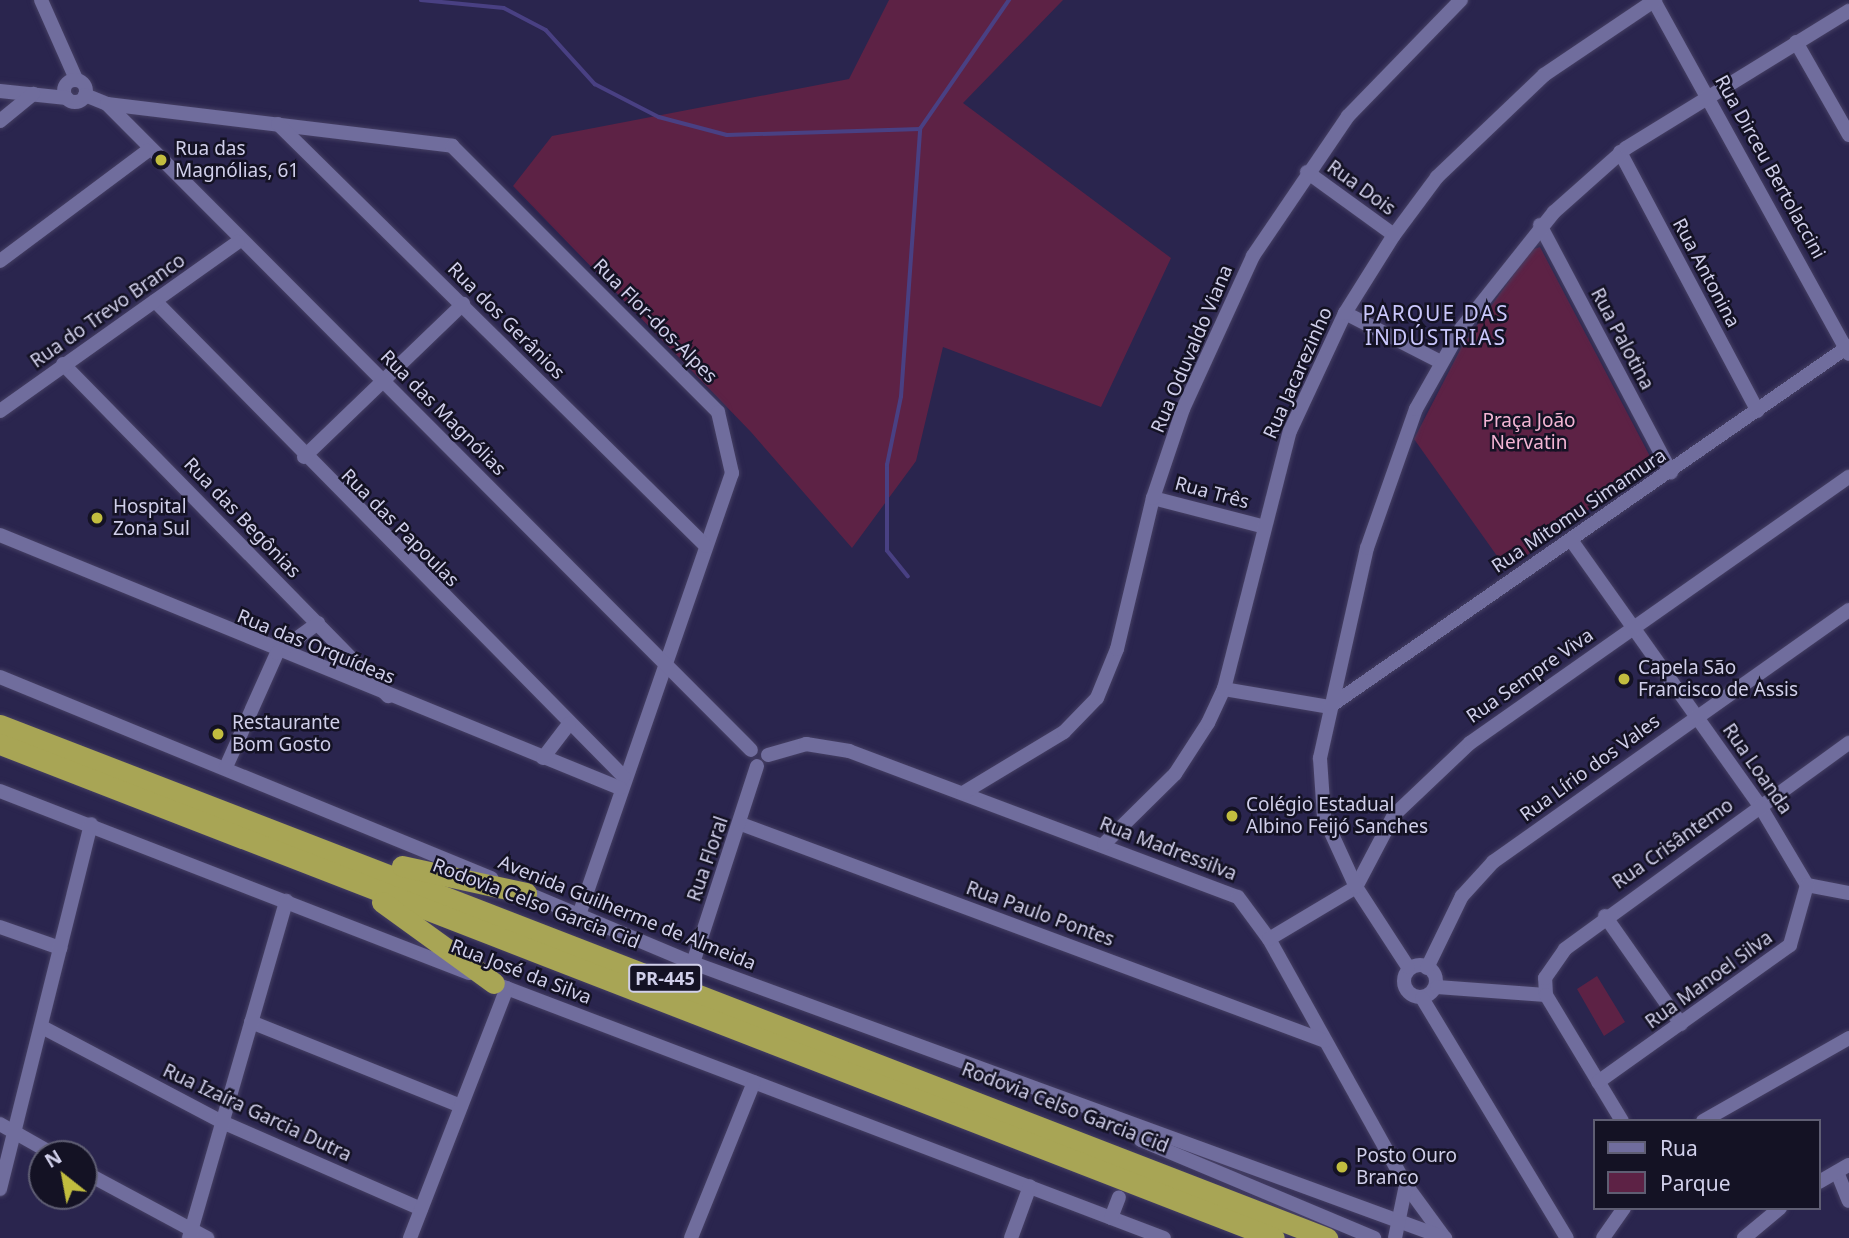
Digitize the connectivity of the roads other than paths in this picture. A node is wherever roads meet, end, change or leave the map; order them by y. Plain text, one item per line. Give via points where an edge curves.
1 (41, 0) edge
2 (1461, 0) edge
3 (1655, 1) edge
4 (1849, 11) edge
5 (1796, 42) junction
6 (76, 79) junction
7 (0, 90) edge
8 (1709, 93) junction
9 (33, 94) junction
10 (85, 95) junction
11 (67, 98) junction
12 (107, 104) junction
13 (0, 121) edge
14 (278, 124) junction
15 (1849, 135) edge
16 (147, 151) junction
17 (1620, 152) junction
18 (1307, 173) junction
19 (1540, 225) junction
20 (1394, 235) junction
21 (238, 242) junction
22 (0, 261) edge
23 (155, 301) junction
24 (463, 304) junction
25 (1345, 313) junction
26 (1848, 349) edge
27 (1439, 361) junction
28 (63, 364) junction
29 (384, 380) junction
30 (0, 411) edge
31 (1758, 411) junction
32 (303, 457) junction
33 (1671, 472) junction
34 (1849, 477) edge
35 (1153, 498) junction
36 (1261, 526) junction
37 (0, 535) edge
38 (1571, 540) junction
39 (706, 546) junction
40 (1849, 610) edge
41 (318, 623) junction
42 (1633, 628) junction
43 (277, 653) junction
44 (665, 664) junction
45 (0, 677) edge
46 (1224, 689) junction
47 (392, 699) junction
48 (1329, 707) junction
49 (1695, 715) junction
50 (569, 724) junction
51 (0, 725) edge
52 (1849, 743) edge
53 (0, 744) edge
54 (751, 750) junction
55 (768, 755) junction
56 (543, 758) junction
57 (757, 766) junction
58 (226, 767) junction
59 (622, 782) junction
60 (0, 790) edge
61 (963, 793) junction
62 (1760, 806) junction
63 (91, 824) junction
64 (741, 824) junction
65 (288, 833) junction
66 (258, 840) junction
67 (1104, 844) junction
68 (1807, 885) junction
69 (1356, 887) junction
70 (526, 893) junction
71 (1849, 893) edge
72 (286, 901) junction
73 (579, 915) junction
74 (1605, 916) junction
75 (0, 927) edge
76 (1269, 939) junction
77 (61, 948) junction
78 (693, 963) junction
79 (1408, 967) junction
80 (1427, 968) junction
81 (500, 985) junction
82 (1437, 987) junction
83 (1546, 995) junction
84 (1422, 999) junction
85 (251, 1022) junction
86 (1681, 1024) junction
87 (42, 1027) junction
88 (1849, 1038) edge
89 (1325, 1041) junction
90 (754, 1082) junction
91 (1598, 1082) junction
92 (461, 1106) junction
93 (1621, 1119) edge
94 (1707, 1119) edge
95 (222, 1122) junction
96 (0, 1125) edge
97 (16, 1133) junction
98 (28, 1140) edge
99 (1141, 1140) junction
100 (1843, 1168) edge
101 (98, 1180) edge
102 (1821, 1181) edge
103 (1406, 1185) junction
104 (1030, 1186) junction
105 (0, 1189) edge
106 (1119, 1197) dead end
107 (1849, 1201) edge
108 (421, 1209) junction
109 (1623, 1210) edge
110 (1778, 1210) edge
111 (1111, 1218) junction
112 (1402, 1223) junction
113 (190, 1235) edge
114 (207, 1238) edge
115 (410, 1238) edge
116 (691, 1238) edge
117 (1011, 1238) edge
118 (1164, 1238) edge
119 (1274, 1238) edge
120 (1327, 1238) edge
121 (1374, 1238) edge
122 (1395, 1238) edge
123 (1445, 1238) edge
124 (1567, 1238) edge
125 (1603, 1238) edge
126 (1744, 1238) edge

1 - 6 street
2 - 18 street, Rua Oduvaldo Viana via 1348,116
3 - 8 street, Rua Dirceu Bertolaccini
3 - 20 street, Rua Jacarezinho via 1544,75 1437,177
4 - 5 street
5 - 8 street
5 - 15 street
6 - 10 street
6 - 11 street via 64,88
7 - 9 street
8 - 17 street
8 - 26 street, Rua Dirceu Bertolaccini
9 - 11 street
9 - 13 street
10 - 11 street via 77,102
10 - 12 street, Rua Flor-dos-Alpes
12 - 14 street, Rua Flor-dos-Alpes
12 - 16 street, Rua das Magnólias
14 - 24 street, Rua dos Gerânios
14 - 39 street, Rua Flor-dos-Alpes via 452,146 718,412 732,473
16 - 21 street, Rua das Magnólias
16 - 22 street
17 - 19 street
17 - 31 street, Rua Antonina
18 - 20 street, Rua Dois
18 - 35 street, Rua Oduvaldo Viana via 1253,256 1183,409
19 - 27 street
19 - 33 street, Rua Palotina
20 - 25 street, Rua Jacarezinho
21 - 23 street, Rua do Trevo Branco
21 - 29 street, Rua das Magnólias
23 - 28 street, Rua do Trevo Branco
23 - 32 street, Rua das Papoulas
24 - 29 street
24 - 39 street, Rua dos Gerânios
25 - 27 street
25 - 36 street, Rua Jacarezinho via 1290,431
26 - 31 street, Rua Mitomu Simamura
27 - 48 street via 1380,503
28 - 30 street, Rua do Trevo Branco
28 - 41 street, Rua das Begônias
29 - 32 street
29 - 44 street, Rua das Magnólias
31 - 33 street, Rua Mitomu Simamura
32 - 50 street, Rua das Papoulas
33 - 38 street, Rua Mitomu Simamura
34 - 42 street, Rua Sempre Viva
35 - 36 street, Rua Três
35 - 61 street, Rua Oduvaldo Viana via 1117,649 1097,698 1064,732
36 - 46 street, Rua Jacarezinho
37 - 43 street, Rua das Orquídeas
38 - 42 street, Rua Loanda
38 - 48 street, Rua Mitomu Simamura
39 - 44 street, Rua Flor-dos-Alpes
40 - 49 street, Rua Lírio dos Vales
41 - 43 street
41 - 47 street, Rua das Begônias
42 - 49 street, Rua Loanda
42 - 69 street, Rua Sempre Viva via 1489,727 1433,775 1386,827
43 - 47 street, Rua das Orquídeas
43 - 58 street
44 - 54 street, Rua das Magnólias
44 - 59 street, Rua Flor-dos-Alpes
45 - 58 street, Avenida Guilherme de Almeida
46 - 48 street
46 - 67 street, Rua Jacarezinho via 1188,758
47 - 56 street, Rua das Orquídeas
48 - 69 street via 1320,758 1324,817
49 - 62 street, Rua Loanda
49 - 80 street, Rua Lírio dos Vales via 1479,875 1441,931
50 - 56 street
50 - 59 street, Rua das Papoulas
51 - 65 highway, Rodovia Celso Garcia Cid / PR-445
52 - 62 street, Rua Crisântemo
53 - 66 highway, PR-445
54 - 55 street via 760,747
54 - 57 street
55 - 57 street
55 - 61 street, Rua Madressilva via 806,744 849,751
56 - 59 street, Rua das Orquídeas
57 - 64 street, Rua Floral
58 - 70 street, Avenida Guilherme de Almeida
59 - 73 street, Rua Flor-dos-Alpes
60 - 63 street, Rua José da Silva
61 - 67 street, Rua Madressilva
62 - 68 street, Rua Loanda
62 - 74 street, Rua Crisântemo
63 - 72 street, Rua José da Silva
63 - 77 street
64 - 78 street, Rua Floral
64 - 89 street, Rua Paulo Pontes
65 - 70 highway via 394,865
65 - 120 highway, Rodovia Celso Garcia Cid / PR-445
66 - 81 highway via 405,915
66 - 119 highway, PR-445
67 - 76 street, Rua Madressilva via 1231,892
68 - 71 street
68 - 86 street, Rua Manoel Silva via 1790,945
69 - 76 street
69 - 79 street
70 - 73 street, Avenida Guilherme de Almeida
72 - 81 street, Rua José da Silva
72 - 85 street
73 - 78 street, Avenida Guilherme de Almeida
74 - 83 street, Rua Crisântemo via 1552,962
74 - 86 street
75 - 77 street
76 - 89 street, Rua Madressilva
77 - 87 street
78 - 99 street, Avenida Guilherme de Almeida via 1128,1124
79 - 80 street
79 - 84 street via 1405,982
80 - 82 street
81 - 90 street, Rua José da Silva
81 - 92 street
82 - 83 street
82 - 84 street
83 - 91 street
84 - 124 street
85 - 92 street
85 - 95 street
86 - 91 street, Rua Manoel Silva
87 - 95 street, Rua Izaíra Garcia Dutra
87 - 97 street
88 - 94 street
89 - 103 street, Rua Madressilva
90 - 104 street, Rua José da Silva
90 - 116 street
91 - 93 street
92 - 108 street
95 - 108 street, Rua Izaíra Garcia Dutra
95 - 113 street
96 - 97 street
97 - 98 street
97 - 105 street
99 - 112 street
99 - 121 street, Rodovia Celso Garcia Cid
100 - 102 street
100 - 107 street
101 - 113 street
103 - 112 street
103 - 123 street, Rua Madressilva
104 - 111 street, Rua José da Silva
104 - 117 street
106 - 111 street
108 - 115 street
109 - 125 street
110 - 126 street
111 - 118 street, Rua José da Silva
112 - 122 street
112 - 123 street
113 - 114 street

